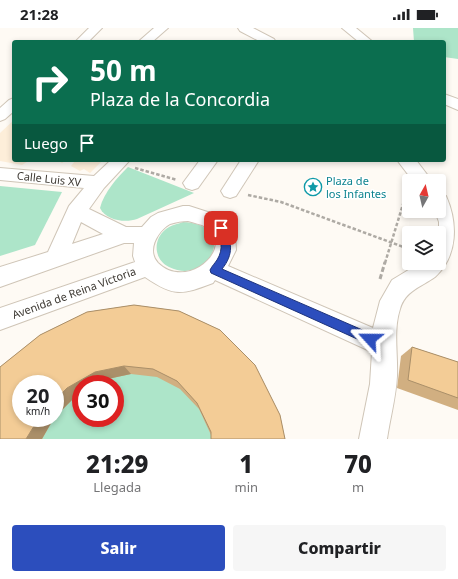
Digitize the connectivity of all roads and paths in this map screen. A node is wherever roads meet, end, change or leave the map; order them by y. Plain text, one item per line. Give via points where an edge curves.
1 (96, 28) edge
2 (162, 28) edge
3 (244, 28) edge
4 (348, 28) edge
5 (84, 40) edge
6 (147, 40) edge
7 (266, 40) edge
8 (364, 40) edge
9 (446, 99) edge
10 (12, 105) edge
11 (458, 105) edge
12 (0, 116) edge
13 (119, 162) edge
14 (208, 162) edge
15 (249, 162) edge
16 (408, 162) edge
17 (0, 174) edge
18 (417, 174) edge
19 (98, 183) junction
20 (192, 183) dead end
21 (230, 191) joint
22 (402, 206) edge
23 (76, 211) junction
24 (446, 214) edge
25 (146, 235) junction
26 (124, 236) junction
27 (391, 242) junction
28 (402, 246) edge
29 (446, 246) edge
30 (56, 258) junction
31 (148, 267) junction
32 (215, 270) junction
33 (428, 270) edge
34 (0, 277) edge
35 (378, 286) dead end
36 (0, 319) edge
37 (384, 345) junction
38 (373, 439) edge

1 - 5 street
2 - 6 street
3 - 7 street
4 - 8 street
9 - 11 street
10 - 12 street
13 - 19 street
14 - 20 street
15 - 21 street
16 - 18 street
17 - 19 street, Calle Luis XV
19 - 23 street
21 - 27 path via 281,202
22 - 27 path
23 - 26 street
23 - 30 street
24 - 29 street via 450,236
25 - 26 street
25 - 31 street via 143,257
25 - 32 street via 164,218 176,214 195,214 212,221 221,228 226,249 223,260
26 - 30 street
27 - 28 path
27 - 35 path
30 - 34 street
31 - 32 street via 155,275 178,283 203,278
31 - 36 street, Avenida de Reina Victoria
32 - 37 street
33 - 37 street via 397,291 389,307
37 - 38 street via 384,376

